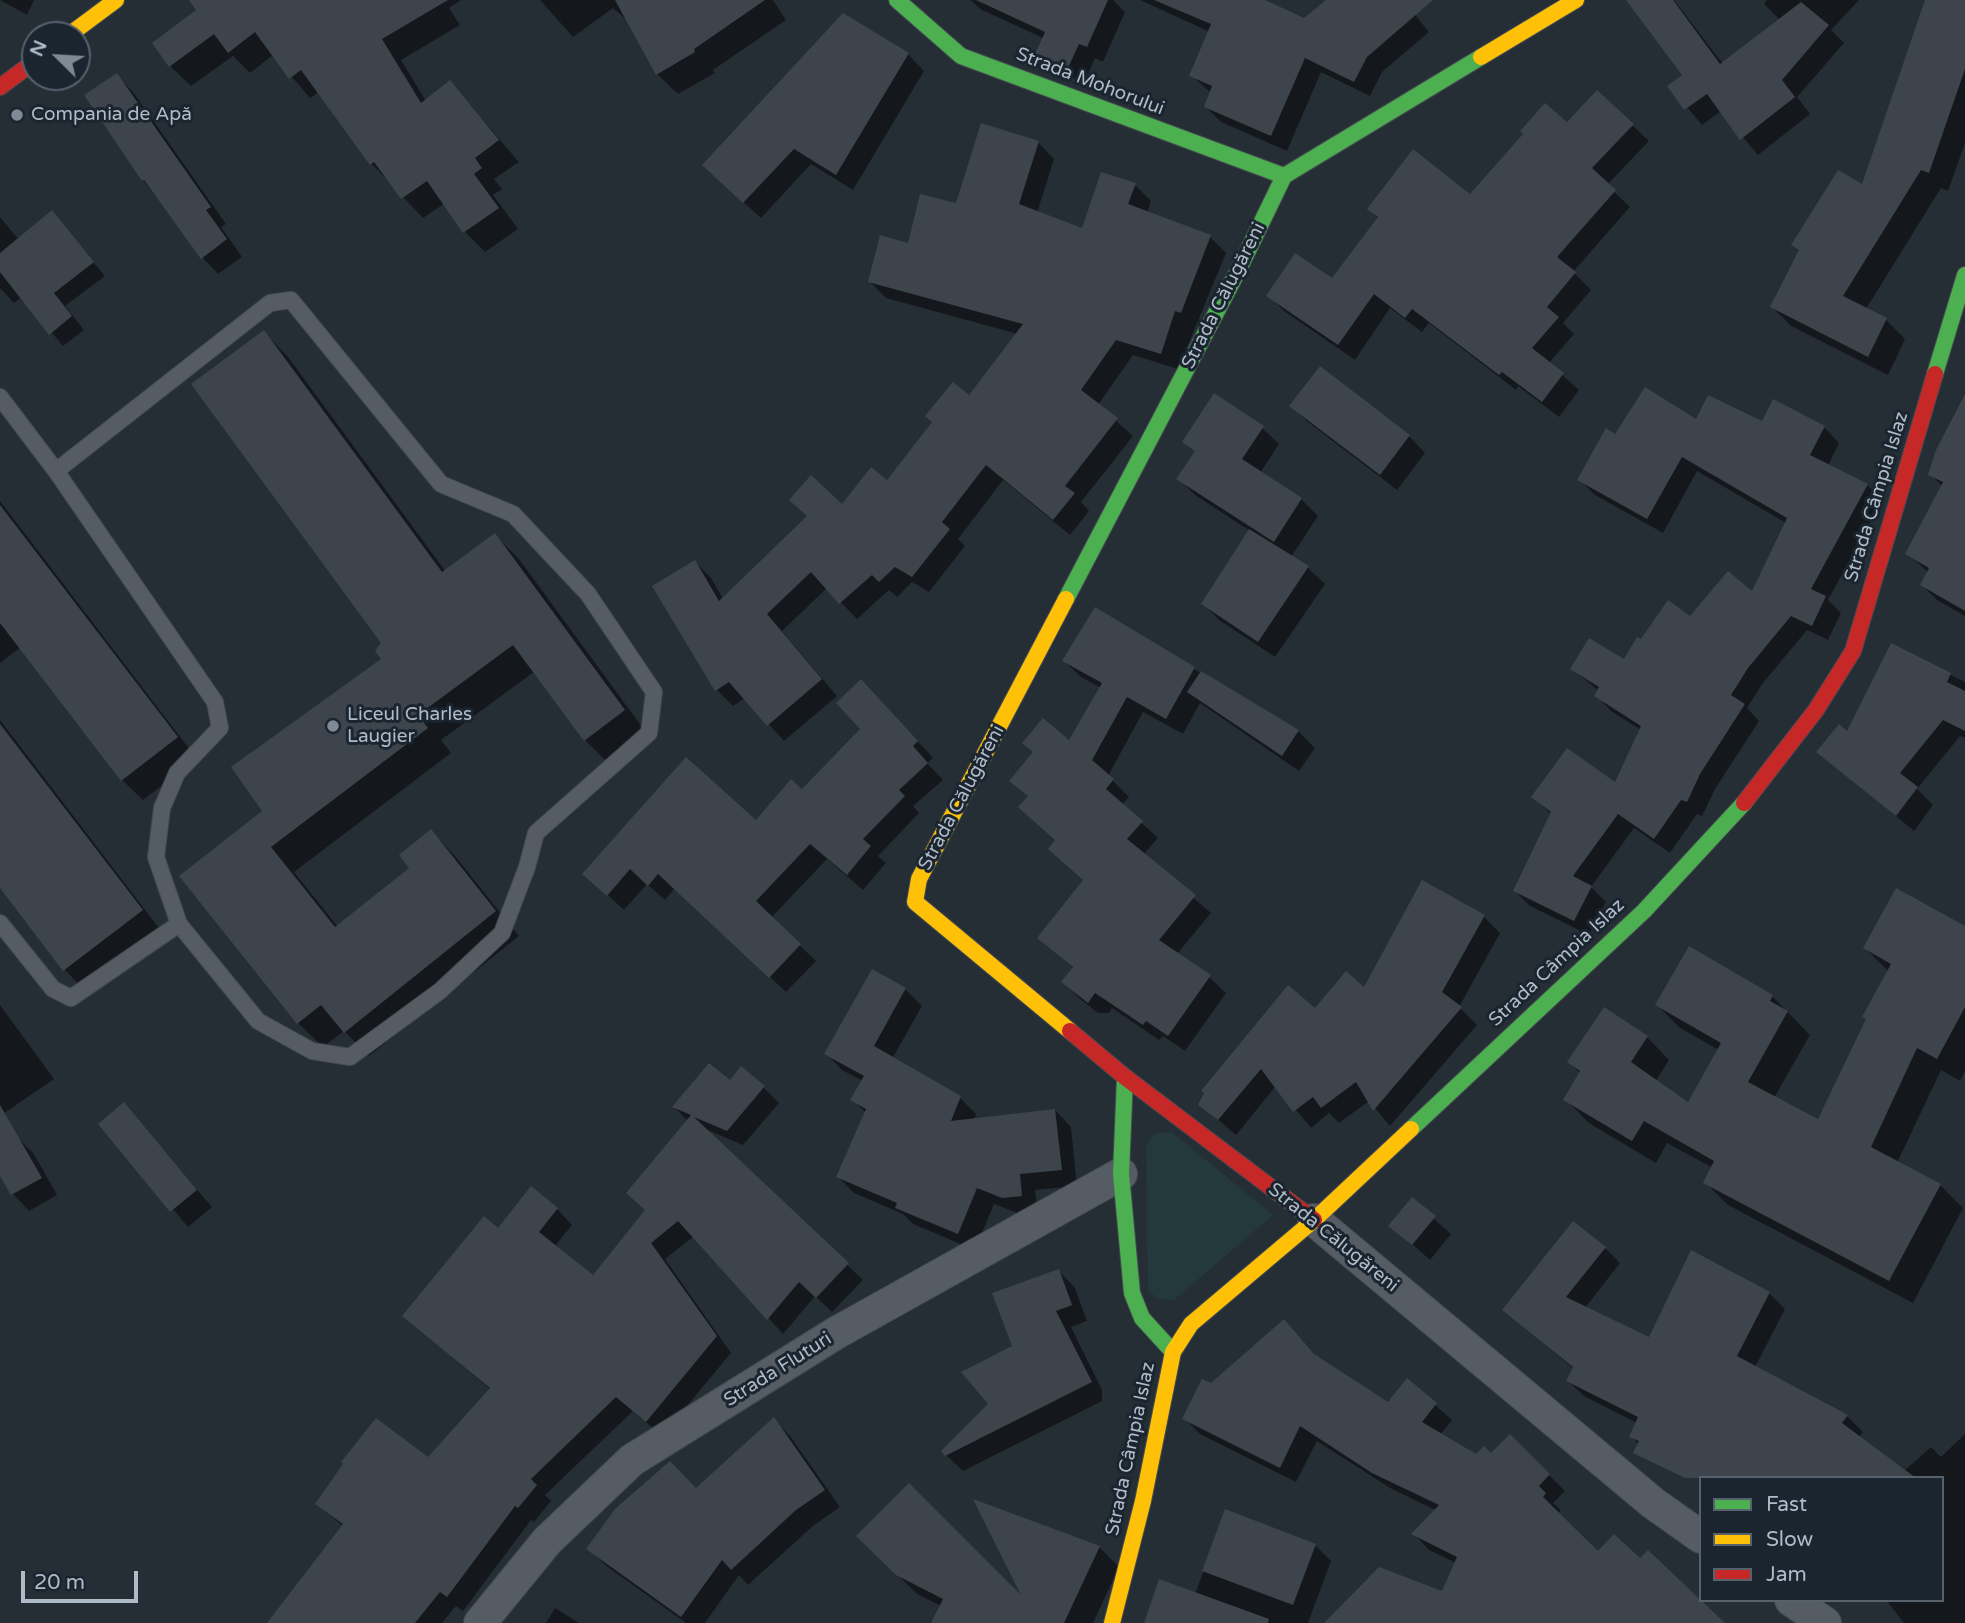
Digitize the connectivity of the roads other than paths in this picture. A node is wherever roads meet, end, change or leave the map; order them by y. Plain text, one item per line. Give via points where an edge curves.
1 (116, 0) edge
2 (897, 0) edge
3 (1576, 0) edge
4 (88, 21) edge
5 (21, 71) edge
6 (0, 87) edge
7 (1283, 176) junction
8 (1965, 275) edge
9 (0, 397) edge
10 (56, 471) junction
11 (0, 923) edge
12 (179, 924) junction
13 (1125, 1077) junction
14 (1121, 1174) junction
15 (1314, 1220) junction
16 (1173, 1352) junction
17 (1699, 1536) edge
18 (1794, 1602) edge
19 (480, 1623) edge
20 (1112, 1623) edge
21 (1825, 1623) edge

1 - 4 street
2 - 7 street, Strada Mohorului via 961,56
3 - 7 street
5 - 6 street
7 - 13 street, Strada Călugăreni via 1220,306 919,879 915,902
8 - 15 street, Strada Câmpia Islaz via 1853,651 1816,710 1755,791 1644,911
9 - 10 lane
10 - 12 lane via 215,702 220,728 177,774 162,808 156,857
10 - 12 lane via 270,303 291,300 441,484 513,514 587,594 654,692 649,733 536,833 502,933 440,991 350,1057 312,1051 258,1021
11 - 12 lane via 53,989 71,998
13 - 14 street
13 - 15 street, Strada Călugăreni
14 - 16 street via 1132,1293 1142,1318
14 - 19 street, Strada Fluturi via 836,1334 632,1460 547,1541
15 - 16 street, Strada Câmpia Islaz via 1191,1324
15 - 17 street, Strada Călugăreni via 1653,1503
16 - 20 street, Strada Câmpia Islaz
18 - 21 street

